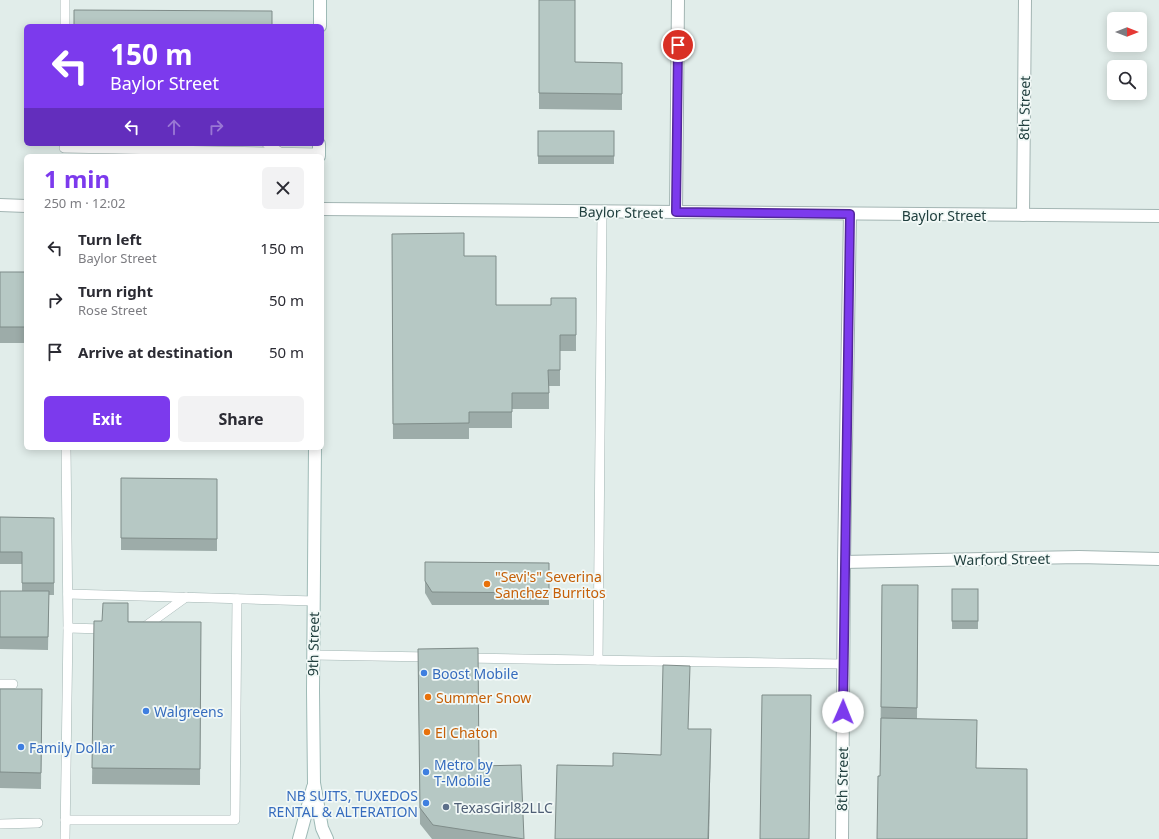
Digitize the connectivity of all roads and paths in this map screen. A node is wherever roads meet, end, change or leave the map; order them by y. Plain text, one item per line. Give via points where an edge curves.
1 (66, 0) edge
2 (320, 0) edge
3 (678, 0) edge
4 (1025, 0) edge
5 (65, 24) edge
6 (320, 24) edge
7 (206, 146) edge
8 (271, 146) edge
9 (64, 149) edge
10 (201, 151) junction
11 (319, 151) edge
12 (280, 152) junction
13 (0, 206) edge
14 (24, 206) edge
15 (324, 209) edge
16 (602, 211) junction
17 (676, 212) junction
18 (850, 214) junction
19 (1023, 215) junction
20 (1159, 216) edge
21 (66, 450) edge
22 (316, 450) edge
23 (1159, 559) edge
24 (844, 562) junction
25 (68, 594) junction
26 (186, 597) junction
27 (237, 599) junction
28 (314, 601) junction
29 (68, 628) junction
30 (103, 629) edge
31 (134, 630) edge
32 (313, 655) junction
33 (440, 657) edge
34 (455, 658) edge
35 (598, 660) junction
36 (843, 664) junction
37 (0, 684) edge
38 (13, 684) dead end
39 (314, 784) junction
40 (65, 820) junction
41 (38, 823) dead end
42 (0, 824) edge
43 (65, 839) edge
44 (299, 839) edge
45 (327, 839) edge
46 (842, 839) edge

1 - 5 lane
2 - 6 street
3 - 17 street
4 - 19 street, 8th Street
7 - 10 lane
8 - 12 lane
9 - 10 lane
10 - 12 lane
11 - 12 lane
13 - 14 street
15 - 16 street, Baylor Street
16 - 17 street, Baylor Street
16 - 35 lane
17 - 18 street, Baylor Street
18 - 19 street, Baylor Street
18 - 24 street, 8th Street
19 - 20 street, Baylor Street
21 - 25 lane
22 - 28 street, 9th Street
23 - 24 street, Warford Street via 1079,557
24 - 36 street, 8th Street
25 - 26 lane
25 - 29 lane
26 - 27 lane
26 - 31 lane via 141,630
27 - 28 lane
27 - 40 lane via 235,820
28 - 32 street, 9th Street
29 - 30 lane
29 - 40 lane
32 - 33 lane
32 - 39 street, 9th Street
34 - 35 lane
35 - 36 lane
36 - 46 street, 8th Street
37 - 38 lane
39 - 44 street
39 - 45 street, 9th Street via 322,828
40 - 43 lane
41 - 42 lane

